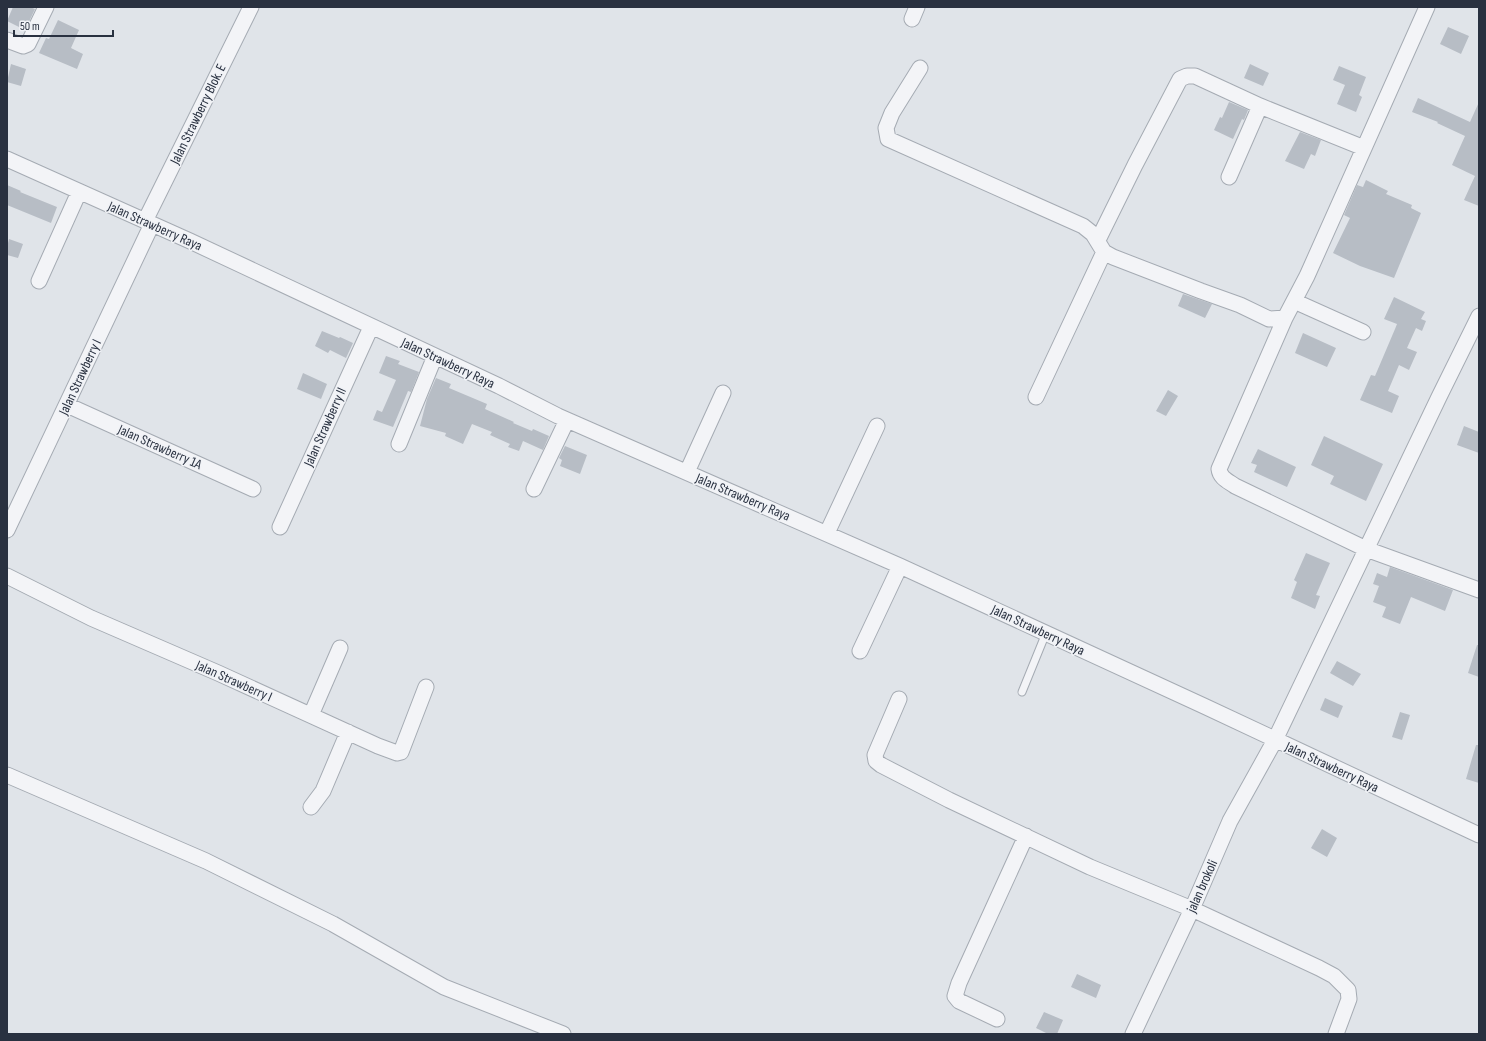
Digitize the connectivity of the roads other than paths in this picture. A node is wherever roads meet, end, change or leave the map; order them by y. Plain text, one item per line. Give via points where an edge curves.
1 (46, 7) edge
2 (251, 7) edge
3 (1427, 7) edge
4 (7, 40) edge
5 (920, 68) dead end
6 (1260, 106) junction
7 (1364, 148) junction
8 (7, 159) edge
9 (1229, 177) dead end
10 (79, 192) junction
11 (148, 222) junction
12 (1101, 246) junction
13 (39, 281) dead end
14 (1294, 301) junction
15 (1479, 316) edge
16 (1285, 318) junction
17 (371, 327) junction
18 (1363, 332) dead end
19 (435, 356) junction
20 (723, 392) dead end
21 (1036, 397) dead end
22 (67, 405) junction
23 (567, 420) junction
24 (877, 426) dead end
25 (399, 444) dead end
26 (687, 472) junction
27 (534, 488) dead end
28 (253, 490) dead end
29 (280, 527) dead end
30 (7, 530) edge
31 (827, 533) junction
32 (1366, 549) junction
33 (900, 566) junction
34 (7, 576) edge
35 (1479, 590) edge
36 (1046, 633) junction
37 (340, 648) dead end
38 (860, 651) dead end
39 (426, 687) dead end
40 (1022, 692) dead end
41 (899, 699) dead end
42 (310, 715) junction
43 (348, 732) junction
44 (1275, 740) junction
45 (7, 775) edge
46 (311, 807) dead end
47 (1026, 836) junction
48 (1479, 836) edge
49 (1192, 909) junction
50 (997, 1019) dead end
51 (562, 1034) edge
52 (1133, 1034) edge
53 (1336, 1034) edge

1 - 4 street via 28,44 23,46
2 - 11 street, Jalan Strawberry Blok. E
3 - 7 street
5 - 12 street via 892,113 886,128 888,139 1083,226 1093,234
6 - 7 street
6 - 9 street
6 - 12 street via 1195,76 1180,79 1135,165
7 - 14 street
8 - 10 street, Jalan Strawberry Raya
10 - 11 street, Jalan Strawberry Raya
10 - 13 street
11 - 17 street, Jalan Strawberry Raya
11 - 22 street, Jalan Strawberry I
12 - 16 street via 1113,257 1240,304 1269,319
12 - 21 street
14 - 16 street
14 - 18 street
15 - 32 street, jalan brokoli
16 - 32 street via 1221,462 1220,474 1235,486
17 - 19 street, Jalan Strawberry Raya
17 - 29 street, Jalan Strawberry II
19 - 23 street, Jalan Strawberry Raya
19 - 25 street
20 - 26 street
22 - 28 street, Jalan Strawberry 1A
22 - 30 street, Jalan Strawberry I
23 - 26 street, Jalan Strawberry Raya
23 - 27 street
24 - 31 street
26 - 31 street, Jalan Strawberry Raya
31 - 33 street, Jalan Strawberry Raya
32 - 35 street
32 - 44 street, jalan brokoli
33 - 36 street, Jalan Strawberry Raya
33 - 38 street
34 - 42 street, Jalan Strawberry I via 91,618
36 - 40 lane
36 - 44 street, Jalan Strawberry Raya
37 - 42 street
39 - 43 street, Jalan Strawberry I via 401,752 387,750
41 - 47 street via 875,755 876,760 949,800
42 - 43 street, Jalan Strawberry I
43 - 46 street via 323,791
44 - 48 street, Jalan Strawberry Raya
44 - 49 street, jalan brokoli via 1230,821
45 - 51 street via 206,861 332,924 444,987
47 - 49 street via 1090,867
47 - 50 street via 955,996 959,1001
49 - 52 street, jalan brokoli
49 - 53 street via 1319,968 1344,984 1348,990 1348,999

